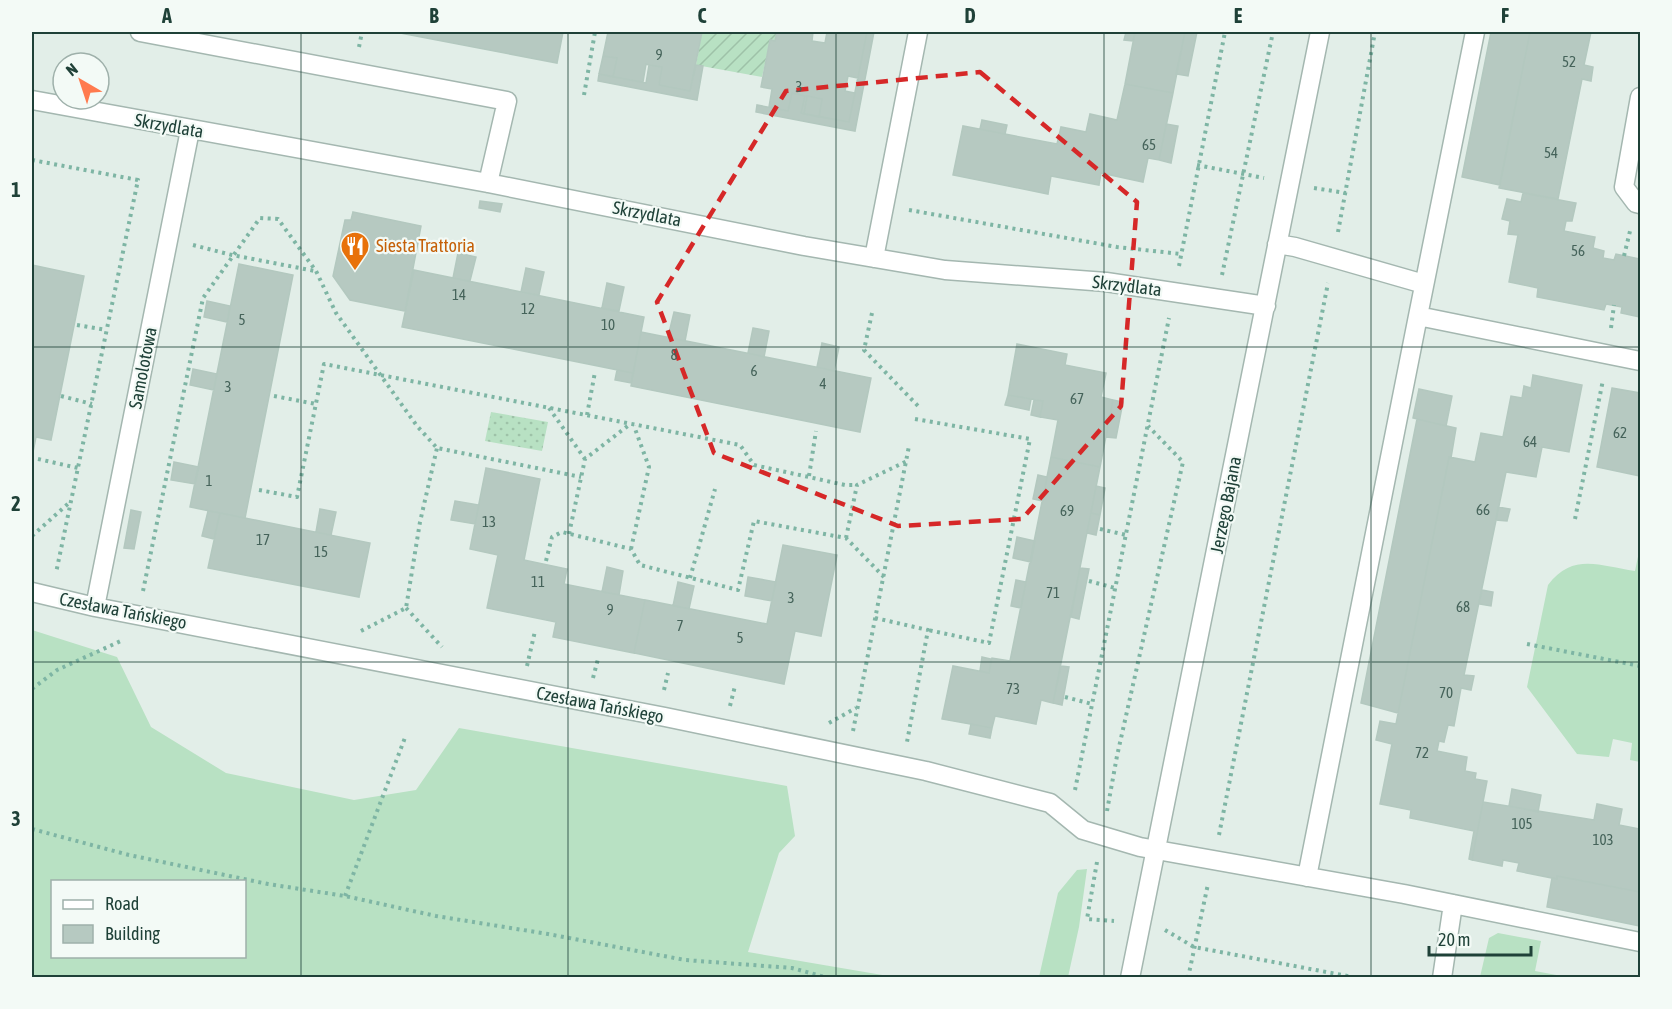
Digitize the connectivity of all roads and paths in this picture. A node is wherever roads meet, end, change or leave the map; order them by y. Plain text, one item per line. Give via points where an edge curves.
1 (140, 32) edge
2 (595, 32) edge
3 (918, 32) edge
4 (1225, 32) edge
5 (1273, 32) edge
6 (1320, 32) edge
7 (1375, 32) edge
8 (1475, 32) edge
9 (584, 95) dead end
10 (1641, 97) edge
11 (32, 100) edge
12 (190, 130) junction
13 (32, 160) edge
14 (1197, 165) junction
15 (1242, 175) junction
16 (1273, 180) dead end
17 (488, 183) junction
18 (1308, 186) dead end
19 (1346, 193) junction
20 (1641, 204) edge
21 (883, 205) junction
22 (186, 243) dead end
23 (1277, 244) junction
24 (1181, 254) junction
25 (232, 255) junction
26 (874, 258) junction
27 (1333, 258) junction
28 (316, 271) junction
29 (1177, 276) dead end
30 (1424, 284) junction
31 (1217, 299) junction
32 (1266, 306) junction
33 (1170, 308) dead end
34 (872, 313) dead end
35 (1418, 316) junction
36 (77, 325) dead end
37 (106, 330) junction
38 (1608, 355) junction
39 (1641, 361) edge
40 (595, 372) dead end
41 (379, 375) junction
42 (62, 396) dead end
43 (274, 396) dead end
44 (92, 404) junction
45 (316, 404) junction
46 (918, 406) dead end
47 (549, 408) junction
48 (587, 416) junction
49 (915, 419) dead end
50 (632, 425) junction
51 (1148, 426) junction
52 (816, 430) dead end
53 (909, 447) dead end
54 (437, 448) junction
55 (38, 459) dead end
56 (585, 459) junction
57 (907, 461) junction
58 (78, 468) junction
59 (809, 476) junction
60 (581, 477) junction
61 (857, 485) junction
62 (715, 489) dead end
63 (259, 490) dead end
64 (71, 501) junction
65 (1575, 519) dead end
66 (1100, 530) dead end
67 (569, 534) junction
68 (1126, 535) junction
69 (32, 536) edge
70 (846, 538) junction
71 (632, 549) junction
72 (546, 561) dead end
73 (884, 577) junction
74 (690, 578) junction
75 (1089, 581) dead end
76 (1115, 588) junction
77 (32, 592) edge
78 (51, 597) junction
79 (95, 607) junction
80 (137, 614) junction
81 (875, 618) junction
82 (928, 630) junction
83 (535, 631) dead end
84 (129, 637) dead end
85 (1527, 644) dead end
86 (323, 651) junction
87 (1641, 666) edge
88 (32, 689) edge
89 (521, 690) junction
90 (1065, 698) dead end
91 (1092, 704) junction
92 (406, 735) dead end
93 (848, 755) junction
94 (902, 766) junction
95 (1070, 819) junction
96 (32, 829) edge
97 (1102, 836) junction
98 (1219, 836) dead end
99 (1157, 851) junction
100 (1307, 877) junction
101 (1209, 878) dead end
102 (345, 896) junction
103 (1453, 904) junction
104 (1117, 922) dead end
105 (1157, 930) dead end
106 (1641, 942) edge
107 (1194, 947) junction
108 (828, 978) edge
109 (1130, 978) edge
110 (1188, 978) edge
111 (1358, 978) edge
112 (1442, 978) edge

1 - 17 street via 507,101
2 - 9 path
3 - 21 street
4 - 14 path
5 - 15 path
6 - 23 street, Jerzego Bajana
7 - 19 path
8 - 30 street
10 - 20 street via 1624,187
11 - 12 street, Skrzydlata
12 - 17 street, Skrzydlata
12 - 79 street, Samolotowa
13 - 37 path via 138,180
14 - 15 path
14 - 24 path
15 - 16 path
15 - 31 path
17 - 26 street, Skrzydlata
18 - 19 path
19 - 27 path
21 - 24 path via 1118,247
21 - 26 street
22 - 25 path
23 - 27 street
23 - 32 street, Jerzego Bajana
24 - 29 path
25 - 28 path
25 - 28 path via 260,218 278,219
25 - 80 path via 203,298
26 - 31 street, Skrzydlata via 945,270 1106,282
27 - 30 street
27 - 98 path
28 - 41 path via 336,314
30 - 35 street
31 - 32 street, Skrzydlata
32 - 99 street, Jerzego Bajana
33 - 51 path
34 - 46 path via 864,350
35 - 38 street
35 - 100 street
36 - 37 path
37 - 44 path
38 - 39 street
38 - 65 path
40 - 48 path
41 - 45 path via 324,364
41 - 47 path
41 - 54 path
42 - 44 path
43 - 45 path
44 - 58 path
45 - 63 path via 297,496
47 - 48 path
47 - 56 path
48 - 50 path
49 - 82 path via 1030,439 989,644
50 - 56 path
50 - 59 path via 740,445 754,465
50 - 71 path via 649,467
51 - 68 path
51 - 97 path via 1183,462
52 - 59 path
53 - 57 path
54 - 60 path
54 - 86 path via 406,608
55 - 58 path
56 - 60 path
57 - 61 path
57 - 73 path
58 - 64 path
59 - 61 path
60 - 67 path
61 - 70 path
62 - 74 path
64 - 69 path
64 - 78 path
66 - 68 path
67 - 71 path
67 - 72 path via 562,532 552,537
68 - 76 path
70 - 73 path
70 - 74 path via 754,521 738,590
71 - 74 path via 640,566
73 - 81 path
75 - 76 path
76 - 91 path
77 - 78 street, Czesława Tańskiego
78 - 79 street, Czesława Tańskiego
79 - 80 street, Czesława Tańskiego
80 - 86 street, Czesława Tańskiego
81 - 82 path
81 - 93 path
82 - 94 path
83 - 89 path
84 - 88 path via 57,669
85 - 87 path
86 - 89 street, Czesława Tańskiego
89 - 93 street, Czesława Tańskiego
90 - 91 path
91 - 95 path
92 - 102 path
93 - 94 street, Czesława Tańskiego
94 - 95 street, Czesława Tańskiego via 1050,803
95 - 97 street, Czesława Tańskiego via 1083,830
96 - 102 path via 129,855
97 - 99 street, Czesława Tańskiego
97 - 104 path via 1086,919
99 - 100 street, Czesława Tańskiego
99 - 109 street, Jerzego Bajana
100 - 103 street, Czesława Tańskiego
101 - 107 path
102 - 108 path via 685,960 792,968
103 - 106 street, Czesława Tańskiego
103 - 112 street
105 - 107 path via 1165,930
107 - 110 path
107 - 111 path

